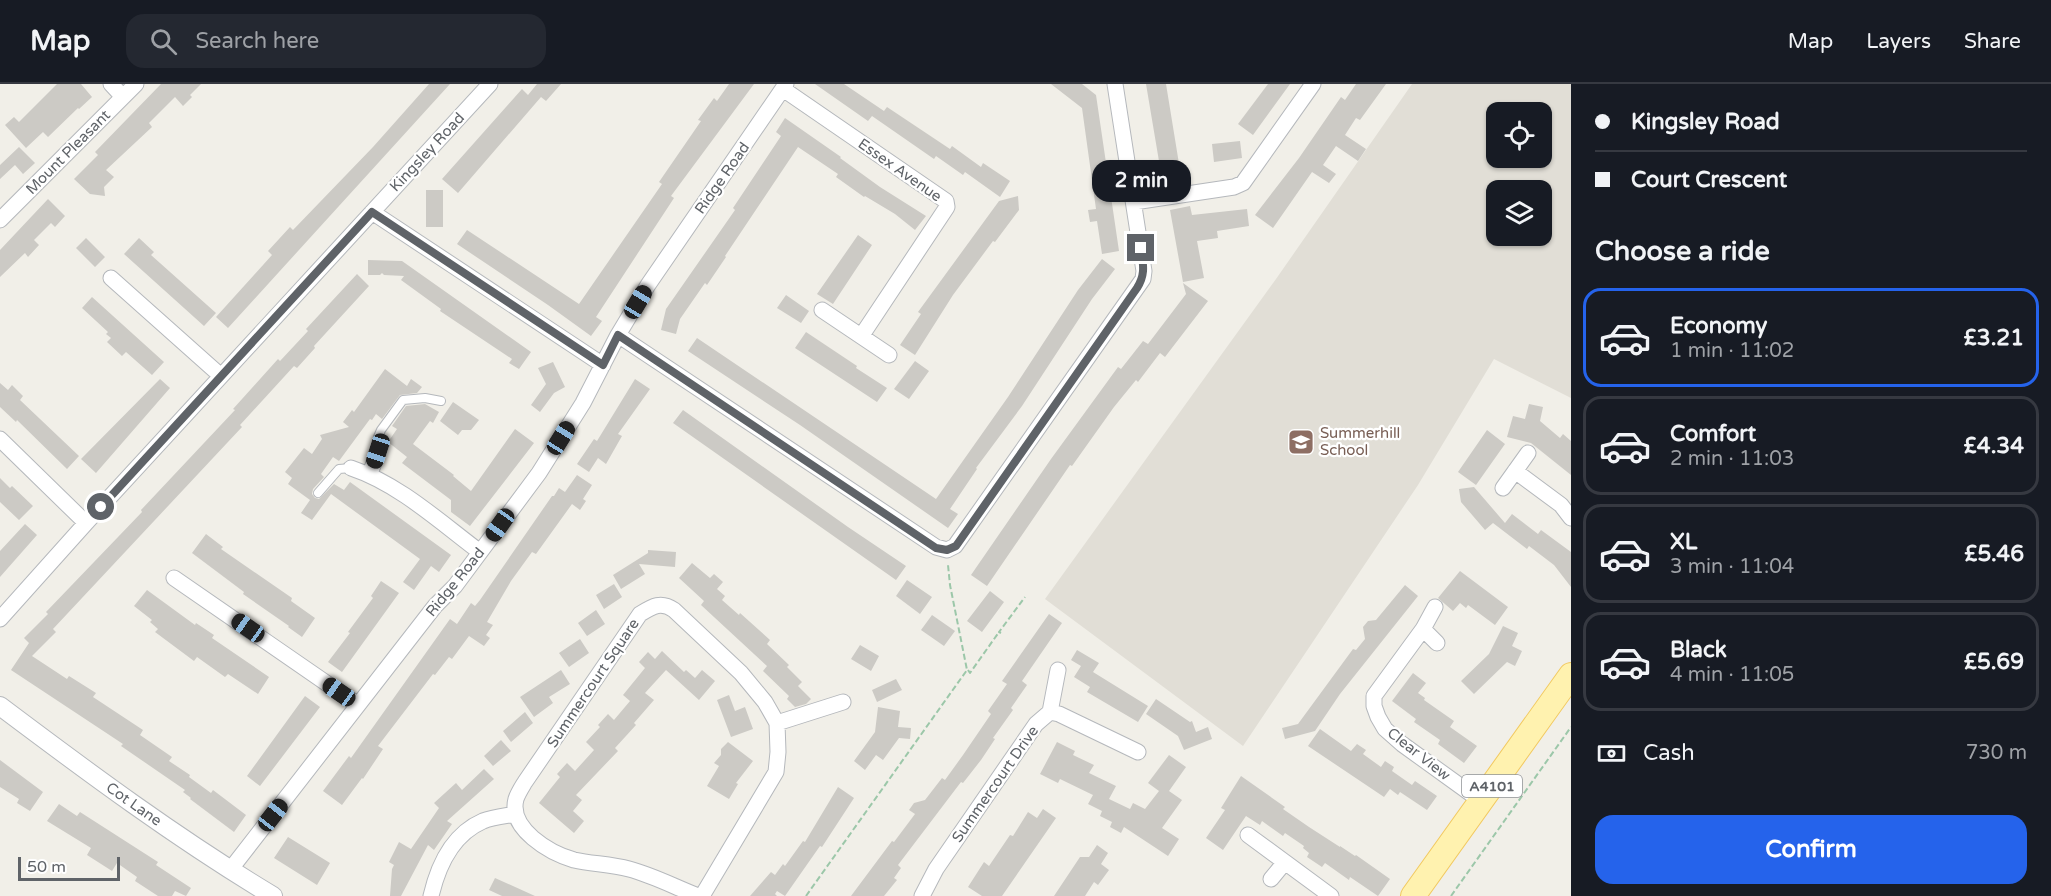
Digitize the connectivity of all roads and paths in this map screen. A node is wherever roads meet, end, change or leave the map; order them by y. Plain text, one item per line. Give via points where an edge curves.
1 (111, 84) edge
2 (136, 84) edge
3 (490, 84) edge
4 (1115, 84) edge
5 (1313, 84) edge
6 (784, 87) edge
7 (123, 97) junction
8 (1134, 202) junction
9 (372, 212) junction
10 (0, 220) edge
11 (111, 278) dead end
12 (822, 310) dead end
13 (618, 335) junction
14 (861, 335) junction
15 (889, 355) dead end
16 (603, 365) junction
17 (221, 376) junction
18 (441, 401) dead end
19 (0, 439) edge
20 (378, 451) joint
21 (1528, 453) dead end
22 (351, 468) joint
23 (1515, 471) junction
24 (370, 474) junction
25 (1503, 488) dead end
26 (318, 493) dead end
27 (1571, 518) edge
28 (86, 523) junction
29 (947, 550) junction
30 (480, 552) junction
31 (174, 578) dead end
32 (1025, 597) dead end
33 (1436, 607) dead end
34 (0, 619) edge
35 (1423, 629) junction
36 (1437, 643) dead end
37 (966, 667) junction
38 (1058, 670) dead end
39 (1571, 675) edge
40 (843, 702) dead end
41 (358, 705) junction
42 (0, 706) edge
43 (1050, 712) junction
44 (777, 723) junction
45 (1571, 727) edge
46 (1138, 752) dead end
47 (1481, 801) junction
48 (516, 814) junction
49 (1248, 835) dead end
50 (1285, 862) junction
51 (230, 870) junction
52 (1270, 879) dead end
53 (273, 896) edge
54 (431, 896) edge
55 (700, 896) edge
56 (806, 896) edge
57 (922, 896) edge
58 (1331, 896) edge
59 (1413, 896) edge
60 (1451, 896) edge

1 - 7 street
2 - 7 street, Mount Pleasant
3 - 9 street, Kingsley Road
4 - 8 street
5 - 8 street via 1243,183
6 - 13 street, Ridge Road
6 - 14 street, Essex Avenue via 946,201 946,207
7 - 10 street, Mount Pleasant
8 - 29 street via 1143,279 956,546
9 - 16 street
9 - 17 street, Kingsley Road
11 - 17 street
12 - 14 street
13 - 16 street, Ridge Road
13 - 29 street via 936,548
14 - 15 street
16 - 30 street, Ridge Road via 539,473
17 - 28 street, Kingsley Road
18 - 20 lane via 403,400 381,430
19 - 28 street
20 - 24 street
21 - 23 street
22 - 24 street
22 - 26 lane via 339,469
23 - 25 street
23 - 27 street via 1561,505
24 - 30 street
28 - 34 street, Kingsley Road
29 - 37 path
30 - 41 street, Ridge Road
31 - 41 street
32 - 37 path via 970,673
33 - 35 street, Clear View
35 - 36 street
35 - 47 street, Clear View via 1374,696 1374,706 1385,729
37 - 56 path
38 - 43 street, Summercourt Drive
39 - 47 main road, A4101
40 - 44 street
41 - 51 street, Ridge Road
42 - 51 street, Cot Lane
43 - 46 street
43 - 57 street, Summercourt Drive via 1036,723 936,869
44 - 48 street, Summercourt Square via 741,673 674,610 656,604 640,614 525,782 516,798
44 - 55 street, Summercourt Square via 776,772
45 - 60 path
47 - 59 main road, A4101
48 - 54 street via 480,823 463,834 442,862
48 - 55 street, Summercourt Square via 521,825 554,853 629,869
49 - 50 street
50 - 52 street
50 - 58 street
51 - 53 street, Cot Lane

